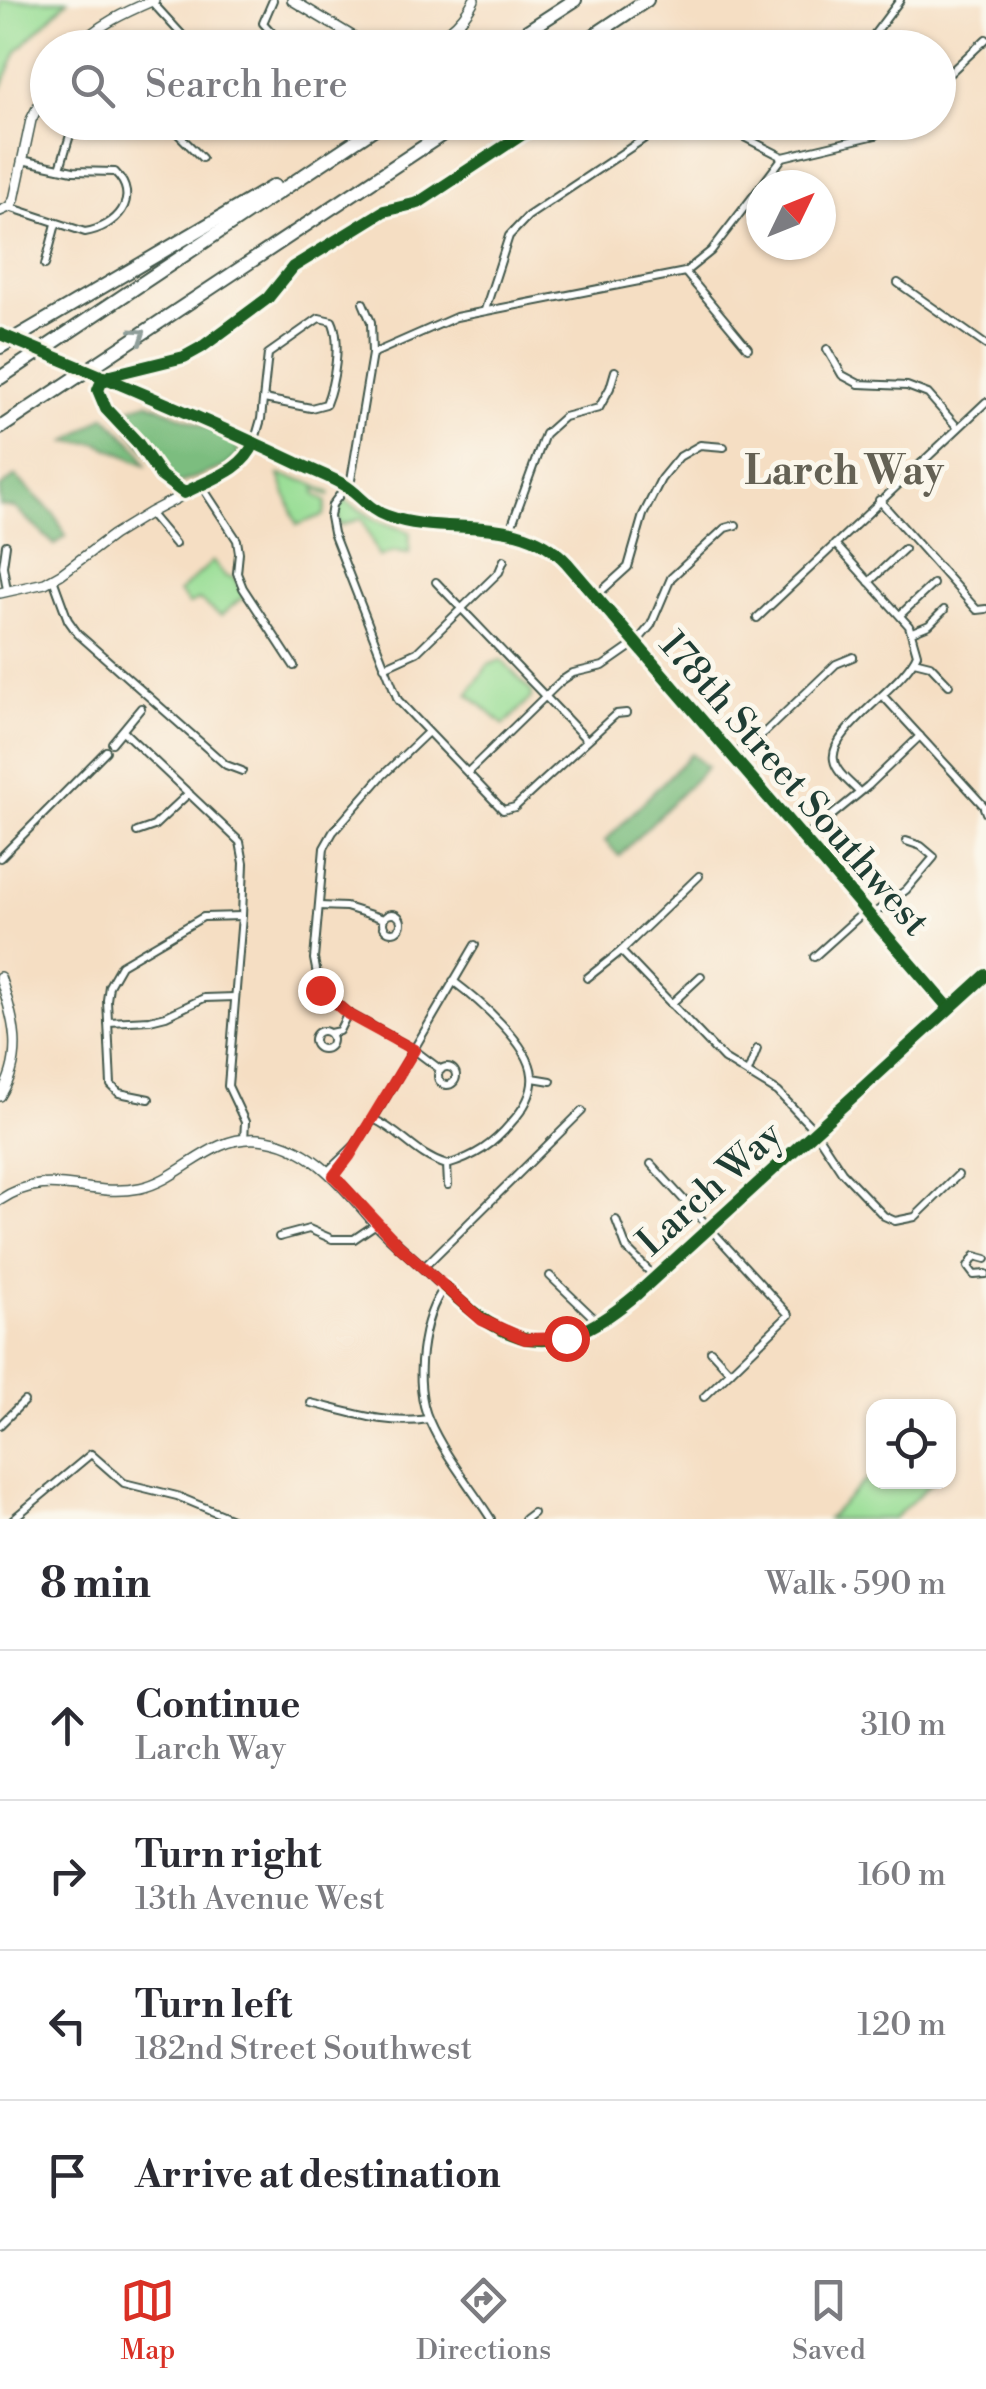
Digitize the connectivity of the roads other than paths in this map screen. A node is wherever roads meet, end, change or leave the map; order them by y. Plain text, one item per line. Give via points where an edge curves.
1 (153, 0) edge
2 (273, 0) edge
3 (292, 0) edge
4 (474, 0) edge
5 (575, 0) edge
6 (647, 0) edge
7 (900, 0) edge
8 (97, 30) edge
9 (179, 30) edge
10 (269, 30) edge
11 (334, 30) edge
12 (450, 30) edge
13 (529, 30) edge
14 (602, 30) edge
15 (878, 30) edge
16 (986, 39) edge
17 (956, 67) edge
18 (30, 128) edge
19 (69, 140) edge
20 (184, 140) edge
21 (358, 140) edge
22 (433, 140) edge
23 (642, 140) edge
24 (756, 140) edge
25 (855, 140) edge
26 (355, 142) junction
27 (783, 157) junction
28 (202, 158) dead end
29 (22, 160) junction
30 (60, 168) junction
31 (774, 170) edge
32 (746, 207) edge
33 (5, 209) edge
34 (56, 224) junction
35 (46, 265) dead end
36 (685, 272) junction
37 (898, 283) dead end
38 (363, 303) dead end
39 (484, 312) junction
40 (0, 334) edge
41 (986, 345) edge
42 (0, 347) edge
43 (748, 348) dead end
44 (827, 349) dead end
45 (372, 354) junction
46 (614, 371) dead end
47 (0, 378) edge
48 (264, 399) junction
49 (986, 402) edge
50 (0, 428) edge
51 (958, 428) junction
52 (254, 442) junction
53 (724, 447) dead end
54 (201, 484) junction
55 (346, 486) junction
56 (880, 500) junction
57 (149, 513) junction
58 (736, 525) dead end
59 (510, 530) junction
60 (175, 544) dead end
61 (835, 544) junction
62 (6, 545) dead end
63 (904, 550) dead end
64 (504, 560) dead end
65 (53, 578) junction
66 (436, 582) dead end
67 (869, 582) junction
68 (933, 584) dead end
69 (4, 592) edge
70 (596, 596) junction
71 (462, 608) junction
72 (986, 609) edge
73 (944, 610) dead end
74 (900, 615) junction
75 (757, 618) dead end
76 (912, 632) junction
77 (636, 643) junction
78 (852, 657) dead end
79 (915, 658) junction
80 (294, 666) dead end
81 (384, 666) junction
82 (949, 685) dead end
83 (545, 696) junction
84 (884, 696) junction
85 (141, 708) dead end
86 (626, 713) dead end
87 (123, 732) junction
88 (428, 732) junction
89 (920, 736) junction
90 (586, 739) junction
91 (112, 744) dead end
92 (106, 751) dead end
93 (732, 756) junction
94 (242, 771) dead end
95 (468, 772) junction
96 (859, 792) junction
97 (189, 793) junction
98 (986, 813) edge
99 (137, 832) dead end
100 (803, 838) junction
101 (906, 841) dead end
102 (0, 858) edge
103 (700, 876) dead end
104 (319, 906) junction
105 (867, 914) junction
106 (242, 916) junction
107 (384, 919) dead end
108 (475, 945) dead end
109 (621, 952) junction
110 (814, 957) dead end
111 (986, 975) edge
112 (702, 976) dead end
113 (0, 977) edge
114 (587, 978) dead end
115 (453, 981) junction
116 (235, 997) junction
117 (670, 1004) junction
118 (949, 1008) junction
119 (348, 1014) junction
120 (108, 1022) junction
121 (329, 1033) dead end
122 (757, 1048) dead end
123 (414, 1050) junction
124 (441, 1070) dead end
125 (748, 1072) junction
126 (533, 1078) junction
127 (551, 1080) dead end
128 (0, 1096) edge
129 (148, 1099) dead end
130 (582, 1111) dead end
131 (373, 1119) junction
132 (815, 1132) junction
133 (244, 1140) junction
134 (651, 1164) dead end
135 (447, 1165) junction
136 (331, 1173) junction
137 (958, 1175) dead end
138 (448, 1184) dead end
139 (0, 1200) edge
140 (616, 1220) dead end
141 (376, 1224) junction
142 (708, 1230) junction
143 (279, 1237) dead end
144 (986, 1259) edge
145 (424, 1268) junction
146 (986, 1274) edge
147 (550, 1276) dead end
148 (655, 1277) junction
149 (445, 1287) junction
150 (599, 1322) junction
151 (711, 1351) dead end
152 (730, 1372) junction
153 (704, 1398) dead end
154 (24, 1401) dead end
155 (311, 1403) dead end
156 (428, 1419) junction
157 (0, 1424) edge
158 (533, 1513) dead end
159 (13, 1519) edge
160 (232, 1519) edge
161 (491, 1519) edge
162 (525, 1519) edge

1 - 8 street
1 - 9 street
2 - 10 street via 262,23
3 - 11 street
4 - 12 street
5 - 13 highway
6 - 14 highway
7 - 15 street
16 - 17 street
18 - 29 street
19 - 30 street
20 - 28 street
21 - 26 highway
50 -> 22 highway
23 - 39 street via 528,216 510,236
24 - 27 street
25 - 27 street
26 - 42 highway
26 - 47 highway
27 - 31 street
29 - 30 street
29 - 33 street
30 - 34 street via 110,170 120,176 128,199 124,210 96,230
32 - 36 street via 712,252
33 - 34 street
34 - 35 street
36 - 39 street
36 - 43 street
37 - 41 street
38 - 45 street
39 - 45 street via 442,322
40 - 52 street, bridge
44 - 51 street via 842,374 859,384 928,394
45 - 55 street
46 - 59 street via 599,408 564,417 545,434
48 - 48 street via 271,350 319,318 332,321 336,349 323,407
48 - 52 street
49 - 51 street
51 - 56 street
52 - 54 street via 236,468
52 - 55 street
53 - 70 street via 700,444 678,457 644,515 628,567
54 - 57 street
54 - 80 street via 236,540 242,588
55 - 59 street via 386,516
55 - 81 street via 330,517
56 - 61 street
56 - 72 street via 976,610
57 - 60 street
57 - 65 street
58 - 77 street via 671,578 651,626
59 - 70 street, 178th Street Southwest via 552,548
61 - 67 street
61 - 75 street
62 - 69 street
63 - 67 street
64 - 71 street
65 - 69 street
65 - 94 street via 78,634 226,765
66 - 71 street
67 - 74 street
68 - 74 street
70 - 77 street, 178th Street Southwest
71 - 81 street via 417,652
71 - 83 street
73 - 76 street
74 - 76 street
76 - 79 street
77 - 83 street via 603,666 573,673
77 - 93 street, 178th Street Southwest
78 - 93 street
79 - 82 street
79 - 84 street
81 - 88 street via 398,700
83 - 90 street
83 - 95 street
84 - 89 street
84 - 96 street via 835,747 838,768
85 - 87 street
86 - 90 street
87 - 91 street
87 - 97 street
88 - 95 street
88 - 104 street via 333,832 324,848
89 - 96 street
89 - 98 street
90 - 95 street via 508,811
92 - 102 street
93 - 100 street, 178th Street Southwest
96 - 100 street
97 - 99 street via 154,826
97 - 106 street via 240,842
100 - 105 street, 178th Street Southwest
101 - 105 street via 934,857 906,890
103 - 109 street
104 - 107 street
104 - 119 street via 314,958 320,990
105 - 110 street
105 - 118 street, 178th Street Southwest
106 - 116 street
106 - 120 street via 203,917 121,965 109,986
108 - 115 street
109 - 114 street
109 - 117 street
111 - 118 street, Larch Way
112 - 117 street
113 - 128 street via 17,1042
115 - 123 street
115 - 126 street via 523,1052
116 - 120 street via 204,998 150,1020
116 - 133 street via 228,1086 244,1122
117 - 125 street via 724,1059
118 - 132 street, Larch Way
119 - 121 street via 339,1031
119 - 123 street
120 - 129 street via 113,1088
122 - 125 street
123 - 124 street
123 - 131 street
125 - 132 street via 778,1092
126 - 127 street
126 - 135 street via 509,1126 470,1158
130 - 145 street
131 - 135 street
131 - 136 street
132 - 137 street via 842,1172 896,1220 915,1217
132 - 142 street, Larch Way
133 - 136 street, Larch Way via 303,1152
133 - 139 street, Larch Way via 202,1153 145,1187 33,1184
134 - 142 street
135 - 138 street
136 - 141 street, Larch Way
140 - 148 street via 627,1249
141 - 143 street via 354,1239 309,1229
141 - 145 street, Larch Way
142 - 148 street, Larch Way
142 - 152 street via 789,1315
144 - 146 street via 975,1256 968,1268
145 - 149 street, Larch Way
147 - 150 street
148 - 150 street, Larch Way
149 - 150 street, Larch Way via 482,1320 525,1339 559,1340
149 - 156 street via 430,1310 422,1354
151 - 152 street
152 - 153 street
154 - 157 street
155 - 156 street via 408,1423
156 - 161 street
158 - 162 street
159 - 160 street via 88,1454 124,1483

